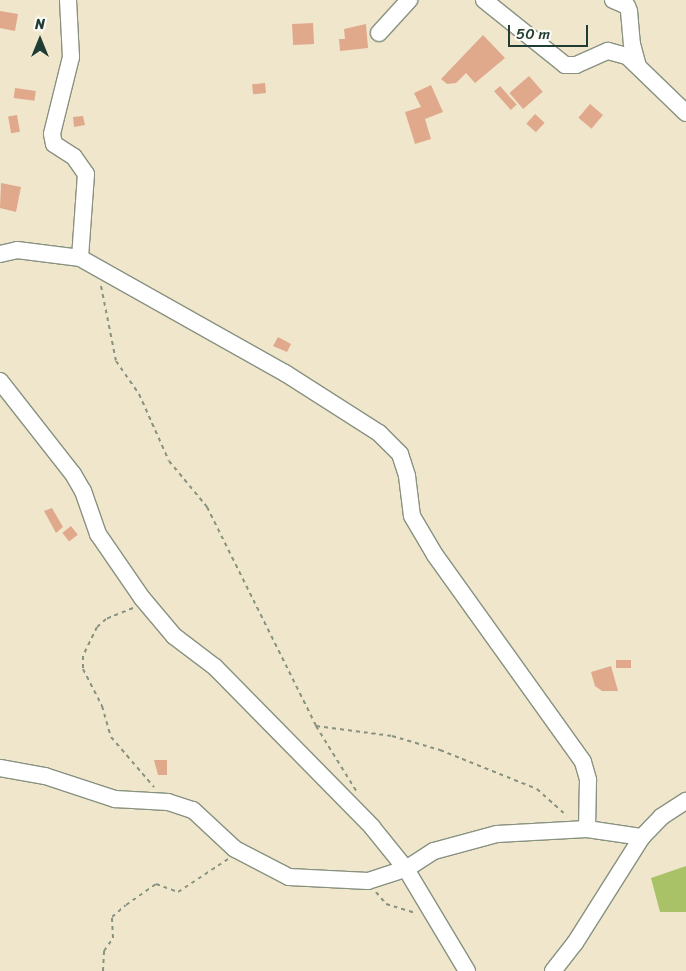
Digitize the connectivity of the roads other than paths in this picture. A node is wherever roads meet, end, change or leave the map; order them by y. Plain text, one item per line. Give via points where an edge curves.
1 (68, 0) edge
2 (409, 0) edge
3 (484, 0) edge
4 (613, 0) edge
5 (379, 32) dead end
6 (638, 66) junction
7 (686, 113) edge
8 (0, 254) edge
9 (80, 258) junction
10 (0, 380) edge
11 (0, 768) edge
12 (686, 801) edge
13 (584, 829) junction
14 (642, 837) junction
15 (406, 869) junction
16 (467, 971) edge
17 (553, 971) edge

1 - 9 street via 71,58 52,134 54,144 74,157 86,174
2 - 5 street
3 - 6 street via 565,65 576,65 599,53 615,51 628,56
4 - 6 street via 627,6
6 - 7 street
8 - 9 street via 17,250
9 - 13 street via 285,373 378,433 400,454 407,476 412,516 583,762 588,780
10 - 15 street via 73,474 83,490 98,534 142,598 174,636 215,668 311,763 372,827
11 - 15 street via 45,776 115,799 168,802 193,810 235,849 288,878 368,881
12 - 14 street via 660,817
13 - 14 street
13 - 15 street via 525,831 461,841 434,851
14 - 17 street via 575,943
15 - 16 street

